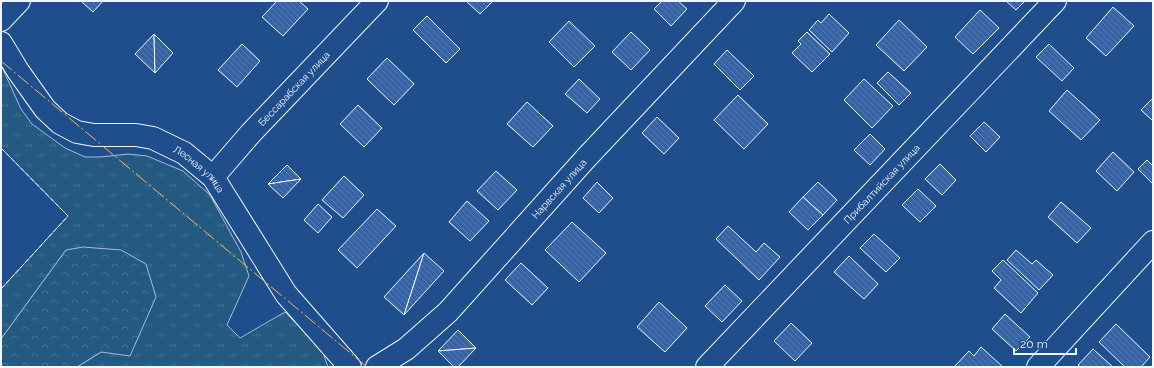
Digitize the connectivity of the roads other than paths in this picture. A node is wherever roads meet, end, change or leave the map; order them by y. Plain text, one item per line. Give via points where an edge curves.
1 (19, 1) edge
2 (377, 1) edge
3 (734, 1) edge
4 (1055, 1) edge
5 (1, 20) edge
6 (1, 44) edge
7 (213, 178) junction
8 (1153, 242) edge
9 (350, 367) edge
10 (377, 367) edge
11 (707, 367) edge
12 (1038, 367) edge

1 - 5 street
2 - 7 street, Бессарабская улица via 251,133
3 - 10 street, Нарвская улица via 587,156 448,312 406,349
4 - 11 street, Прибалтийская улица
6 - 7 street, Лесная улица via 45,109 60,123 77,132 94,135 136,135 153,138 184,153
7 - 9 street, Лесная улица via 286,294
8 - 12 street

